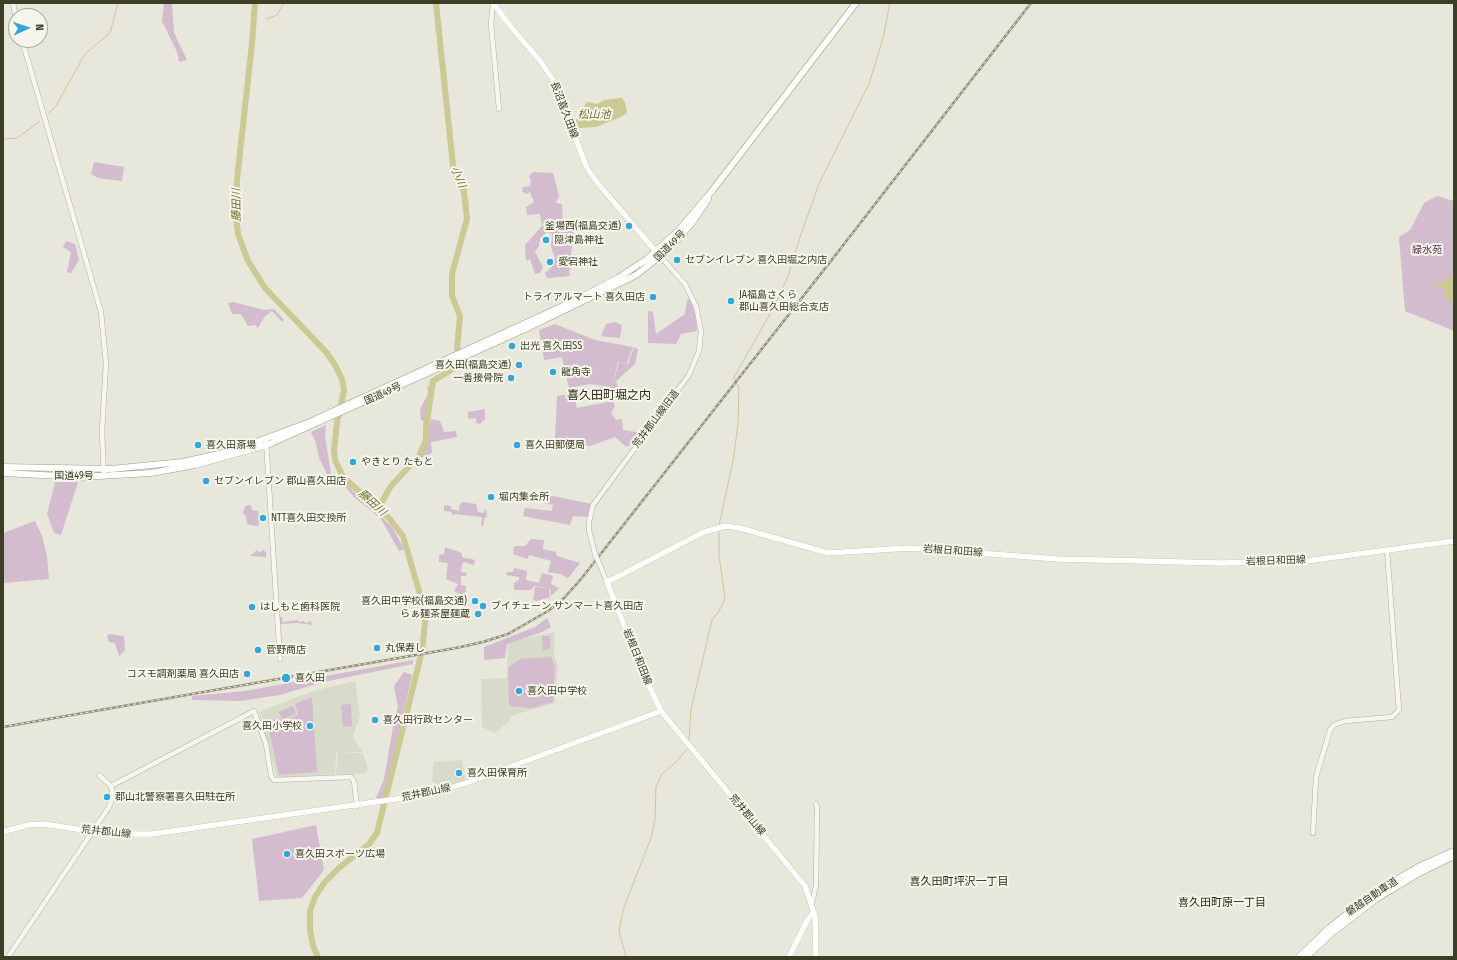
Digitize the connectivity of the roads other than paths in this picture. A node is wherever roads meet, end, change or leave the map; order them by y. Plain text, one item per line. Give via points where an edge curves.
1 (493, 3) edge
2 (856, 3) edge
3 (24, 48) edge
4 (499, 109) dead end
5 (712, 191) junction
6 (656, 252) junction
7 (660, 257) junction
8 (348, 407) junction
9 (266, 443) junction
10 (3, 467) edge
11 (3, 473) edge
12 (104, 473) junction
13 (1454, 541) edge
14 (1387, 550) junction
15 (607, 582) junction
16 (280, 659) dead end
17 (661, 711) junction
18 (99, 775) dead end
19 (111, 786) junction
20 (816, 804) dead end
21 (357, 806) junction
22 (92, 831) junction
23 (3, 832) edge
24 (1313, 833) dead end
25 (1454, 851) edge
26 (1454, 856) edge
27 (812, 903) junction
28 (814, 912) junction
29 (8, 957) edge
30 (789, 957) edge
31 (816, 957) edge
32 (1298, 957) edge
33 (1306, 957) edge

1 - 4 street via 491,24
1 - 6 main road, 長沼喜久田線 via 553,80 587,168
2 - 5 highway, 国道49号
3 - 12 street via 101,312 106,363 102,432
5 - 6 highway, 国道49号 via 679,230
5 - 7 highway, 国道49号 via 692,223
6 - 7 main road, 長沼喜久田線
6 - 8 highway, 国道49号 via 632,271 598,289
7 - 8 highway, 国道49号 via 636,275 599,294
7 - 15 street, 荒井郡山線旧道, bridge via 685,284 696,306 700,323 699,351 689,375 593,506 589,530 595,554
8 - 9 highway, 国道49号
9 - 12 highway, 国道49号 via 183,462
9 - 16 street
10 - 12 highway, 国道49号
11 - 12 highway, 国道49号 via 63,476
13 - 14 main road, 岩根日和田線
14 - 15 main road, 岩根日和田線 via 1306,561 1260,563 1058,559 910,548 828,553 728,526 704,532
14 - 24 street via 1398,710 1392,717 1345,721 1334,725 1330,730 1316,778
15 - 17 main road, 岩根日和田線
17 - 21 main road, 荒井郡山線 via 451,789
17 - 27 main road, 荒井郡山線 via 799,877
18 - 19 street
19 - 21 street via 254,711 266,744 271,776 274,780 352,776
19 - 22 street via 110,804
20 - 27 street via 816,886
21 - 22 main road, 荒井郡山線 via 152,834 124,835
22 - 23 main road, 荒井郡山線 via 44,824 27,825
22 - 29 street
25 - 32 highway, 磐越自動車道 via 1418,867 1372,894
26 - 33 highway, 磐越自動車道 via 1376,899 1332,932
27 - 28 main road, 荒井郡山線
28 - 30 main road
28 - 31 main road, 荒井郡山線

